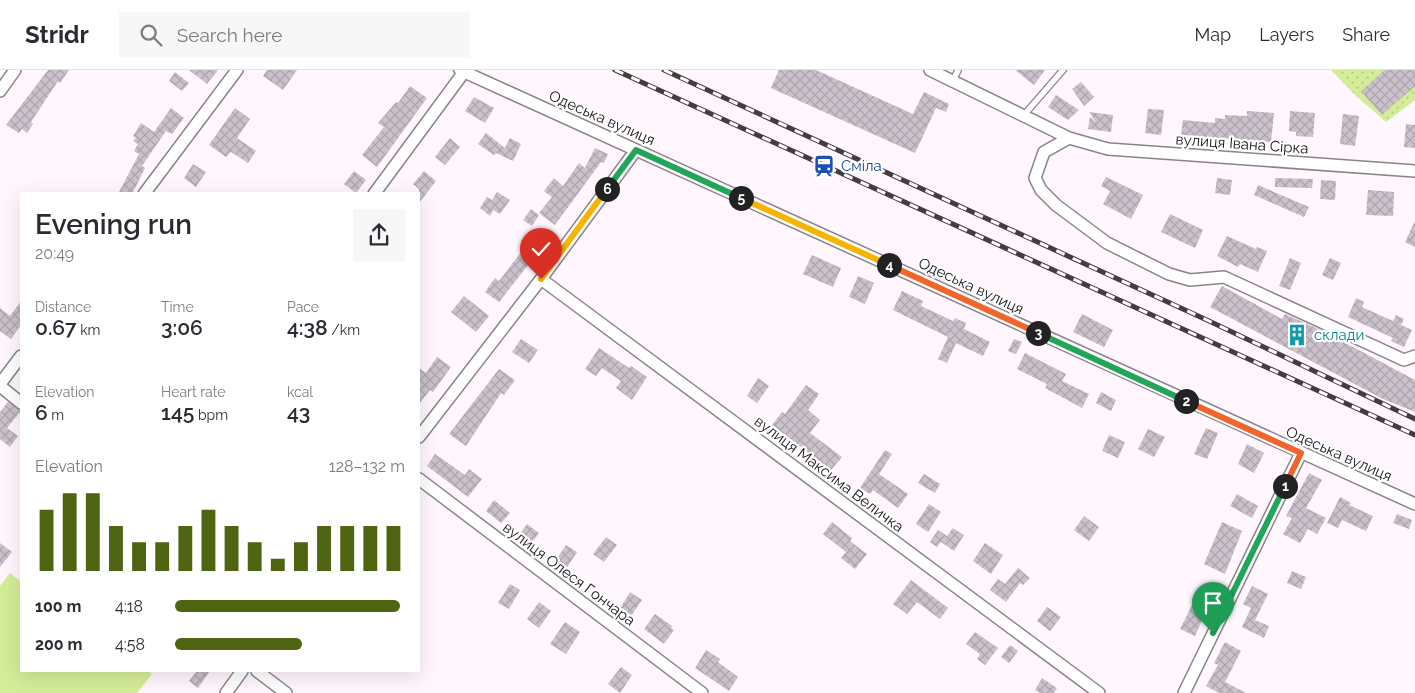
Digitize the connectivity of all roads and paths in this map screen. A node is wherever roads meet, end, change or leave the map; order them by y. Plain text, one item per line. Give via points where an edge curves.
1 (15, 70) edge
2 (238, 70) edge
3 (930, 70) edge
4 (1063, 70) edge
5 (462, 71) edge
6 (955, 75) edge
7 (0, 91) edge
8 (1024, 115) junction
9 (1069, 138) junction
10 (636, 150) junction
11 (1415, 171) edge
12 (146, 192) edge
13 (375, 192) edge
14 (541, 279) junction
15 (1415, 356) edge
16 (20, 357) edge
17 (0, 385) edge
18 (20, 402) edge
19 (420, 436) edge
20 (1301, 453) junction
21 (420, 480) edge
22 (1415, 504) edge
23 (241, 672) edge
24 (258, 672) edge
25 (226, 693) edge
26 (286, 693) edge
27 (702, 693) edge
28 (1099, 693) edge
29 (1184, 693) edge

1 - 7 street
2 - 12 street
3 - 6 street, вулиця Івана Сірка
4 - 8 lane
5 - 10 street, Одеська вулиця
5 - 13 street
6 - 8 street, вулиця Івана Сірка
8 - 9 street, вулиця Івана Сірка
9 - 11 street, вулиця Івана Сірка via 1108,149
9 - 15 street via 1044,152 1035,178 1041,190 1056,205 1108,243 1169,274 1190,280 1224,277 1404,360
10 - 14 street
10 - 20 street, Одеська вулиця
14 - 19 street
14 - 28 street, вулиця Максима Величка
16 - 17 street
17 - 18 street
20 - 22 street, Одеська вулиця
20 - 29 street
21 - 27 street, вулиця Олеся Гончара
23 - 25 street
24 - 26 street

